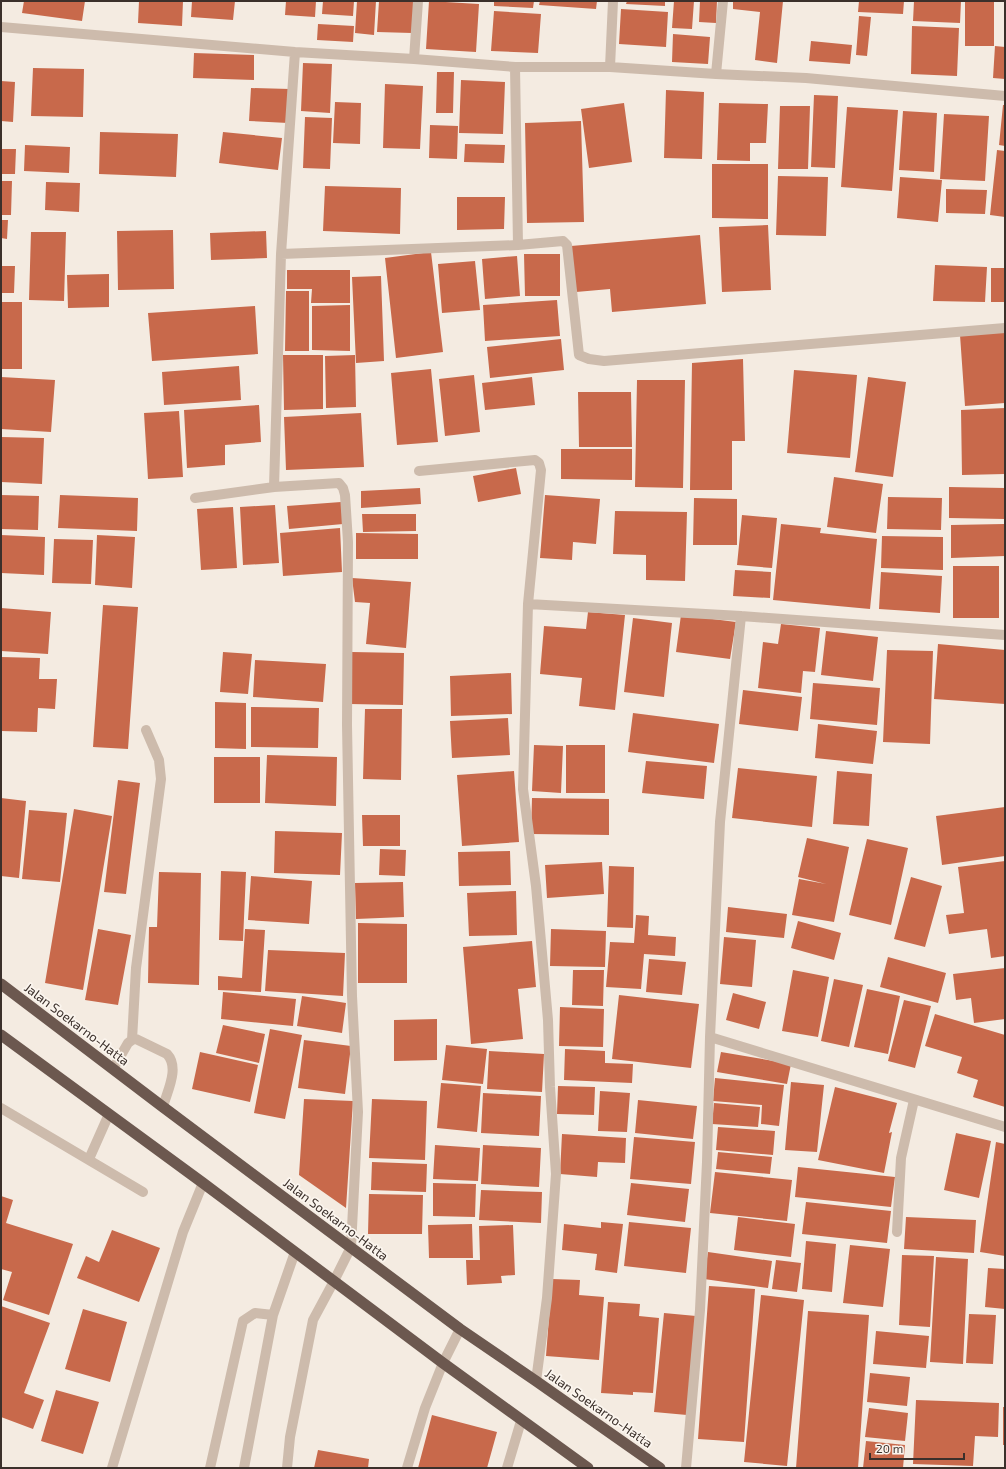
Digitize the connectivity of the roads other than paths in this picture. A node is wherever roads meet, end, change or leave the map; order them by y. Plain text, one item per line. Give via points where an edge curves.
1 (418, 1) edge
2 (613, 1) edge
3 (723, 1) edge
4 (1, 27) edge
5 (295, 52) junction
6 (414, 59) junction
7 (515, 67) junction
8 (610, 67) junction
9 (716, 74) junction
10 (1005, 96) edge
11 (518, 245) junction
12 (281, 254) junction
13 (1005, 328) edge
14 (419, 471) dead end
15 (274, 488) junction
16 (195, 498) dead end
17 (528, 604) junction
18 (741, 616) junction
19 (1005, 635) edge
20 (146, 730) dead end
21 (1, 984) edge
22 (1, 1035) edge
23 (710, 1037) junction
24 (132, 1040) junction
25 (113, 1069) junction
26 (914, 1100) junction
27 (163, 1107) junction
28 (1, 1108) edge
29 (109, 1114) junction
30 (1005, 1127) edge
31 (89, 1159) junction
32 (203, 1183) junction
33 (143, 1192) dead end
34 (897, 1232) dead end
35 (351, 1247) junction
36 (295, 1252) junction
37 (334, 1282) junction
38 (273, 1315) junction
39 (460, 1329) junction
40 (443, 1363) junction
41 (536, 1381) junction
42 (521, 1421) junction
43 (112, 1468) edge
44 (210, 1468) edge
45 (244, 1468) edge
46 (287, 1468) edge
47 (407, 1468) edge
48 (507, 1468) edge
49 (588, 1468) edge
50 (660, 1468) edge
51 (686, 1468) edge

1 - 6 street
2 - 8 street
3 - 9 street
4 - 5 street
5 - 6 street
5 - 12 street
6 - 7 street
7 - 8 street
7 - 11 street
8 - 9 street
9 - 10 street via 806,78
11 - 12 street
11 - 13 street via 563,241 567,245 579,355 589,360 604,361
12 - 15 street
14 - 17 street via 535,460 539,463 541,470
15 - 16 street
15 - 35 street via 339,483 345,495 348,542 347,725 352,988 358,1112
17 - 18 street
17 - 41 street via 523,789 536,886 548,1020 556,1174 547,1298
18 - 19 street
18 - 23 street via 720,822
20 - 24 street via 159,760 161,779 136,968
21 - 25 highway, Jalan Soekarno-Hatta
22 - 29 highway
23 - 26 street
23 - 51 street via 700,1310
24 - 25 street
24 - 27 street via 136,1039 167,1054 170,1058 174,1071
25 - 27 highway, Jalan Soekarno-Hatta
26 - 30 street
26 - 34 street via 900,1158
27 - 35 highway, Jalan Soekarno-Hatta
28 - 31 street
29 - 31 street
29 - 32 highway
31 - 33 street
32 - 36 highway
32 - 43 street via 183,1232
35 - 37 street
35 - 39 highway, Jalan Soekarno-Hatta
36 - 37 highway
36 - 38 street
37 - 40 highway
37 - 46 street via 313,1320 290,1437
38 - 44 street via 255,1313 243,1321
38 - 45 street
39 - 40 street
39 - 41 highway, Jalan Soekarno-Hatta
40 - 42 highway
40 - 47 street via 425,1408
41 - 50 highway, Jalan Soekarno-Hatta
42 - 48 street
42 - 49 highway

